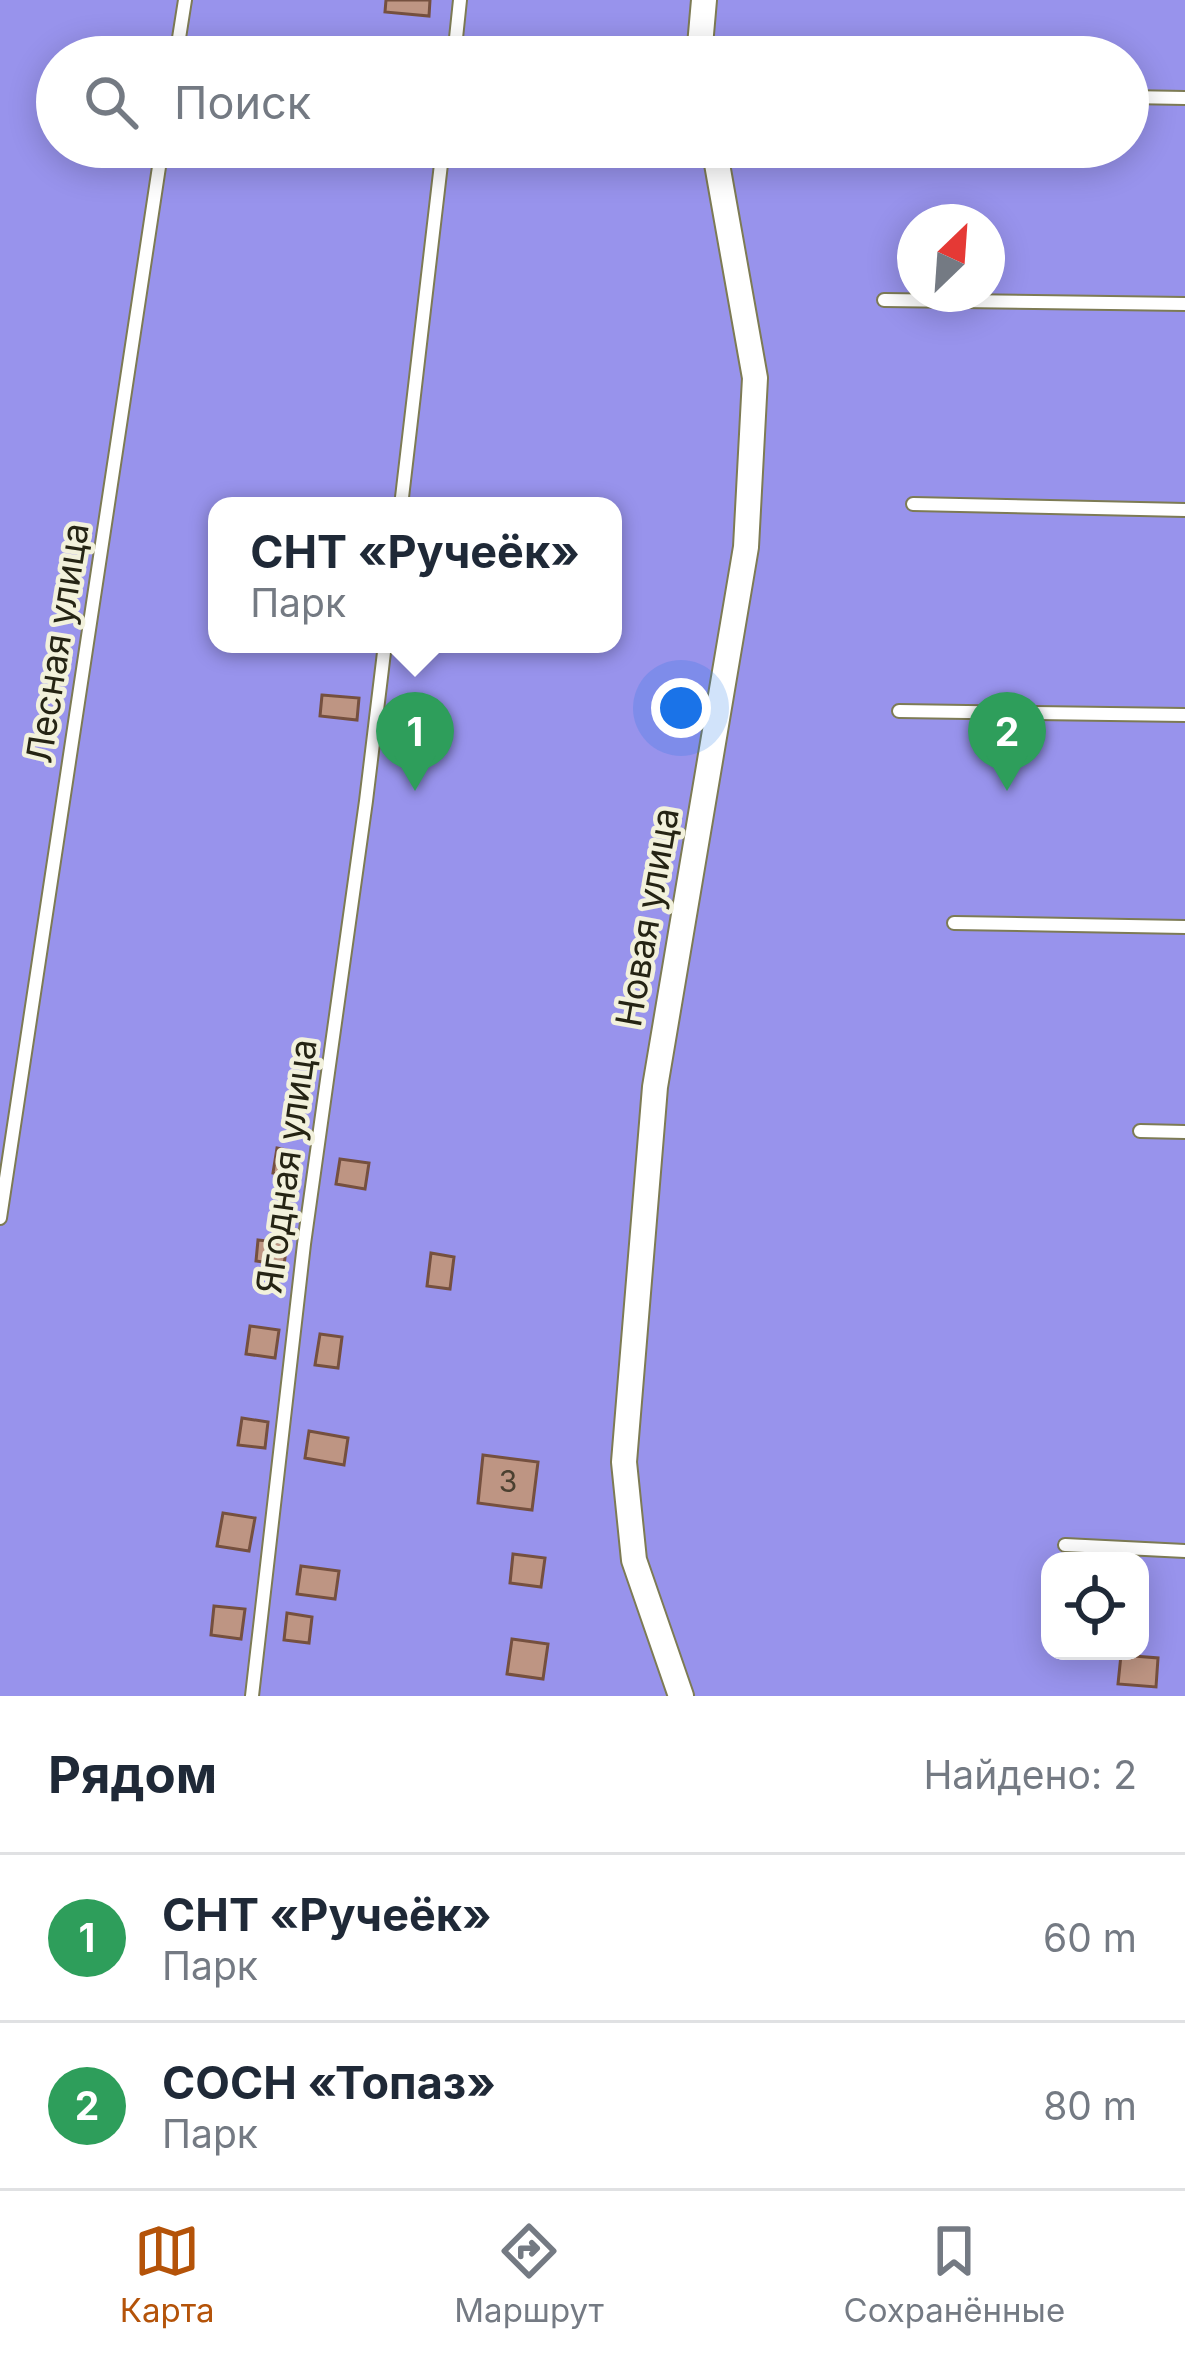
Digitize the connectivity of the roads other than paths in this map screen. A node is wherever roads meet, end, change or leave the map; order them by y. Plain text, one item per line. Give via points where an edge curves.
1 (184, 0) edge
2 (460, 0) edge
3 (704, 0) edge
4 (179, 36) edge
5 (456, 36) edge
6 (701, 36) edge
7 (1149, 97) edge
8 (1185, 98) edge
9 (159, 168) edge
10 (441, 168) edge
11 (718, 168) edge
12 (884, 300) dead end
13 (1185, 304) edge
14 (402, 497) edge
15 (913, 504) dead end
16 (1185, 510) edge
17 (384, 653) edge
18 (899, 711) dead end
19 (1185, 715) edge
20 (954, 923) dead end
21 (1185, 927) edge
22 (1141, 1131) dead end
23 (1185, 1132) edge
24 (0, 1219) edge
25 (1065, 1545) dead end
26 (1185, 1551) edge
27 (252, 1696) edge
28 (681, 1696) edge

1 - 4 lane
2 - 5 lane
3 - 6 street
7 - 8 lane
9 - 24 lane, Лесная улица
10 - 14 lane
11 - 28 street, Новая улица via 755,378 746,547 655,1088 624,1462 634,1560
12 - 13 lane
15 - 16 lane
17 - 27 lane, Ягодная улица
18 - 19 lane
20 - 21 lane
22 - 23 lane
25 - 26 lane

